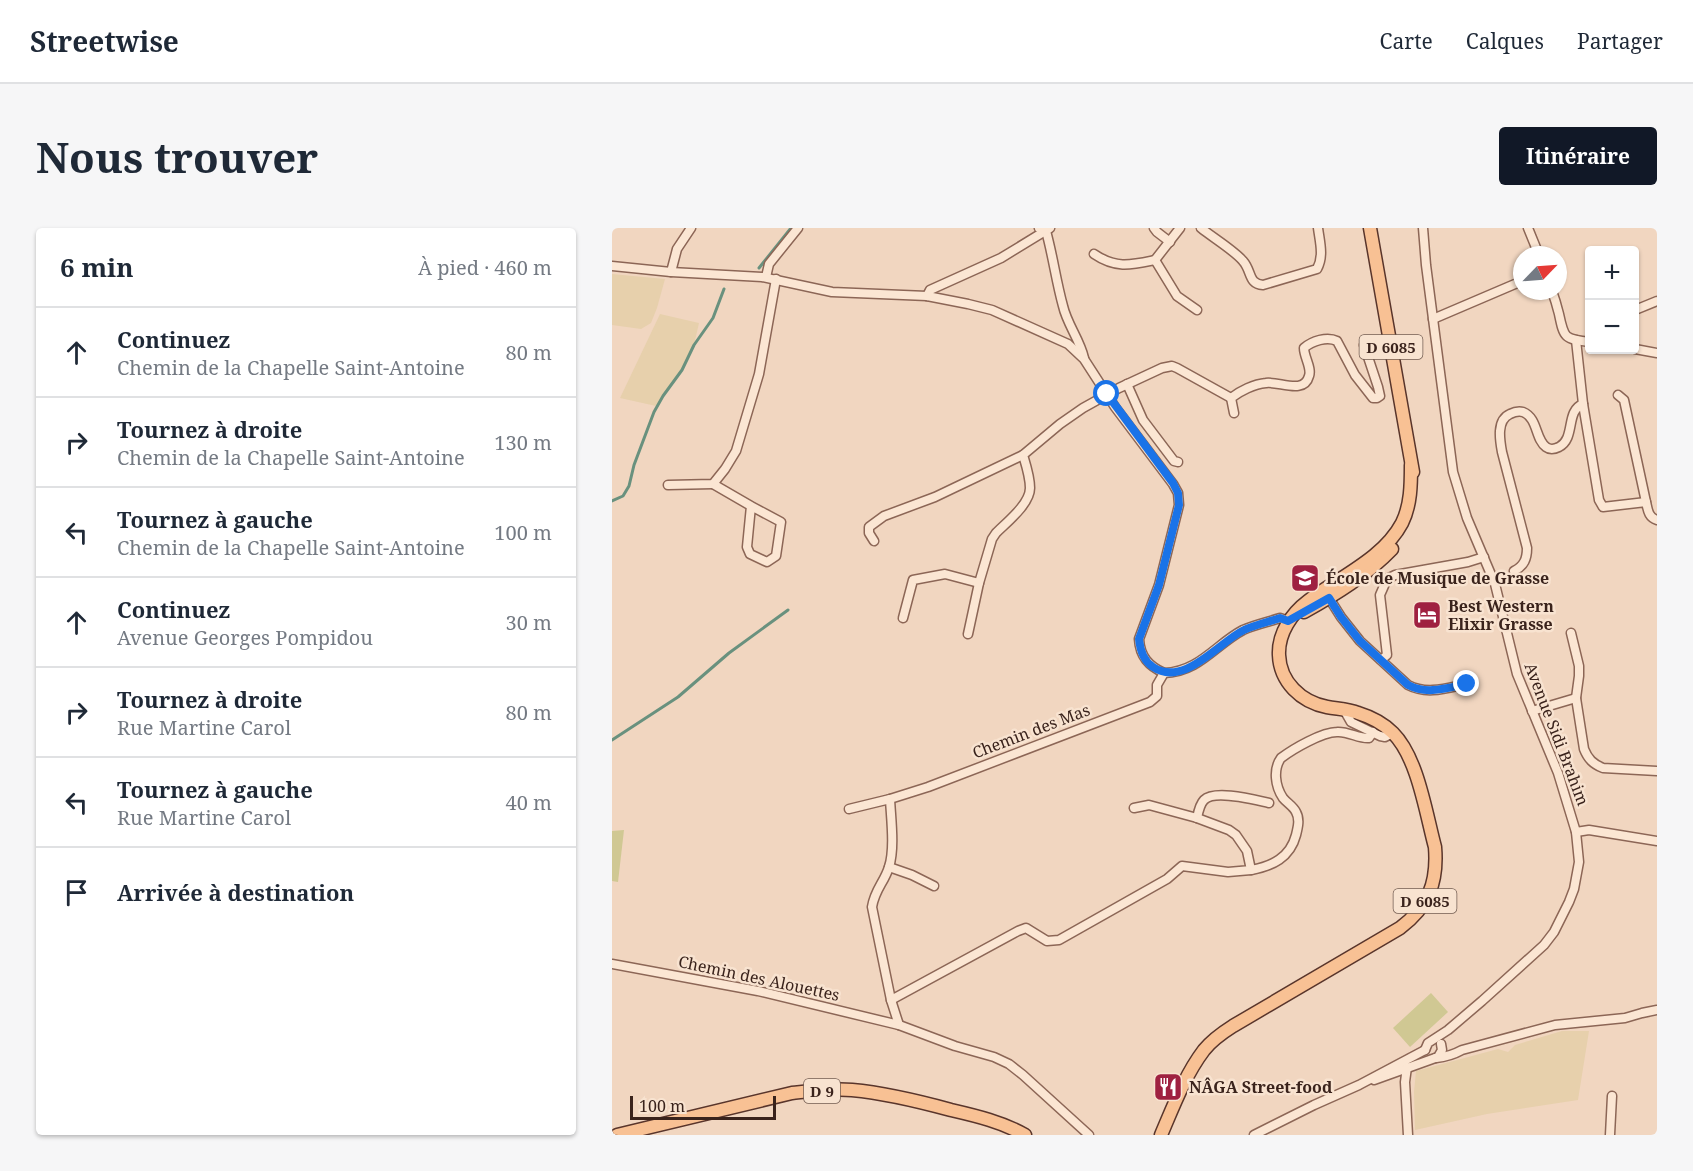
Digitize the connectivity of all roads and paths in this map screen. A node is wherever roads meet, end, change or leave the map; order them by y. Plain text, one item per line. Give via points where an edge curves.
1 (691, 228) edge
2 (798, 228) edge
3 (1154, 228) edge
4 (1180, 228) edge
5 (1201, 228) edge
6 (1318, 228) edge
7 (1370, 228) edge
8 (1423, 228) edge
9 (1528, 228) edge
10 (1045, 229) edge
11 (1170, 242) junction
12 (1535, 246) edge
13 (1094, 254) dead end
14 (1155, 260) junction
15 (612, 266) edge
16 (671, 272) junction
17 (766, 278) junction
18 (776, 279) junction
19 (1513, 285) edge
20 (927, 296) junction
21 (1554, 300) edge
22 (1657, 301) edge
23 (1639, 308) edge
24 (1197, 310) dead end
25 (1433, 319) junction
26 (1576, 340) junction
27 (1585, 341) edge
28 (1364, 345) dead end
29 (1639, 350) edge
30 (1657, 353) edge
31 (1084, 359) junction
32 (1127, 384) junction
33 (1107, 394) junction
34 (1618, 395) dead end
35 (1231, 398) junction
36 (1583, 404) junction
37 (1234, 412) dead end
38 (1023, 455) junction
39 (1178, 462) dead end
40 (1412, 465) junction
41 (713, 484) junction
42 (668, 485) dead end
43 (1646, 502) junction
44 (751, 506) junction
45 (1657, 520) edge
46 (874, 541) dead end
47 (1484, 557) junction
48 (1368, 560) junction
49 (1514, 571) dead end
50 (979, 583) junction
51 (1329, 598) junction
52 (903, 618) dead end
53 (1288, 621) junction
54 (1570, 633) dead end
55 (968, 634) dead end
56 (1381, 660) junction
57 (1164, 673) junction
58 (1467, 684) dead end
59 (1575, 698) junction
60 (1342, 708) junction
61 (1532, 711) junction
62 (1373, 732) junction
63 (1393, 733) junction
64 (1657, 771) edge
65 (890, 799) junction
66 (1269, 803) dead end
67 (1134, 808) dead end
68 (849, 809) dead end
69 (1197, 818) junction
70 (1576, 832) junction
71 (1657, 841) edge
72 (889, 867) junction
73 (1251, 870) junction
74 (934, 886) dead end
75 (612, 964) edge
76 (891, 1000) junction
77 (1657, 1010) edge
78 (899, 1026) junction
79 (1438, 1044) junction
80 (1462, 1050) junction
81 (1423, 1051) junction
82 (1434, 1058) junction
83 (1406, 1070) junction
84 (1359, 1085) junction
85 (1612, 1096) dead end
86 (617, 1135) edge
87 (1025, 1135) edge
88 (1089, 1135) edge
89 (1161, 1135) edge
90 (1254, 1135) edge
91 (1408, 1135) edge
92 (1610, 1135) edge

1 - 16 street via 677,249
2 - 17 street via 770,264
3 - 11 street
4 - 11 street
5 - 6 street via 1243,261 1251,280 1263,285 1317,269 1322,254
7 - 40 main road, D 6085
8 - 25 street, Avenue Sidi Brahim
9 - 12 street
10 - 20 street via 1001,258 930,290
10 - 31 street via 1063,306
11 - 14 street
13 - 14 street via 1124,266
14 - 24 street via 1177,296
15 - 16 street
16 - 17 street
17 - 18 street
18 - 20 street via 832,292
18 - 41 street via 759,374 736,451
19 - 25 street
20 - 31 street via 992,310 1068,344
21 - 26 street via 1562,332
22 - 23 street
25 - 47 street, Avenue Sidi Brahim via 1453,472
26 - 27 street
26 - 36 street
28 - 35 street via 1378,387 1377,398 1354,375 1337,341 1328,338 1304,348 1310,372 1305,383 1293,387 1263,383
29 - 30 street
31 - 33 street
32 - 33 street
32 - 35 street via 1172,366
32 - 39 street via 1143,420
33 - 38 street via 1071,416
33 - 57 street via 1178,493 1179,505 1164,564 1139,639 1148,663
34 - 43 street via 1624,400
35 - 37 street
36 - 43 street via 1603,507
36 - 49 street via 1574,411 1564,443 1557,448 1544,445 1532,420 1523,412 1510,413 1502,422 1502,452 1527,548 1525,562
38 - 46 street via 935,497 884,516 869,527
38 - 50 street via 1029,495 992,539
40 - 48 main road, D 6085 via 1402,523
40 - 51 main road, D 6085 via 1414,508 1401,539 1376,565
41 - 42 street
41 - 44 street
43 - 45 street via 1649,514
44 - 44 street via 781,522 776,556 767,562 750,554 747,547
47 - 56 street via 1387,579 1380,595 1387,655
47 - 61 street, Avenue Sidi Brahim via 1495,584 1516,674
48 - 51 main road via 1328,593
48 - 53 main road, D 6085 via 1307,602
50 - 52 street via 945,574 913,580
50 - 55 street
51 - 53 main road, D 6085
51 - 56 street via 1360,641
53 - 57 street via 1280,618 1243,630 1196,664
53 - 60 main road, D 6085 via 1279,650 1286,680 1301,696
54 - 59 street via 1579,676
56 - 58 street via 1415,689 1430,691
57 - 65 street, Chemin des Mas via 1157,696 1150,702
59 - 61 street
59 - 64 street via 1584,749 1592,762 1603,768
60 - 62 street via 1351,722
60 - 63 main road, D 6085 via 1370,717
61 - 70 street, Avenue Sidi Brahim via 1558,773
62 - 63 street via 1385,737
62 - 73 street via 1366,739 1348,733 1326,734 1281,758 1277,764 1277,783 1284,800 1296,811 1299,826 1295,841 1288,854 1276,862
63 - 89 main road, D 6085 via 1414,768 1435,848 1433,885 1426,900 1400,928 1212,1042 1185,1083
65 - 68 street, Chemin des Mas
65 - 72 street
66 - 69 street via 1233,795 1208,798 1202,802
67 - 69 street via 1149,805
69 - 73 street via 1218,824 1236,836 1248,851
70 - 71 street via 1589,830
70 - 79 street, Avenue Sidi Brahim via 1577,875 1554,932 1532,957 1448,1030
72 - 74 street
72 - 76 street via 872,907
73 - 76 street via 1228,872 1182,866 1167,879 1059,940 1047,941 1026,928
75 - 78 street, Chemin des Alouettes via 758,991
76 - 78 street
77 - 80 street via 1625,1018 1555,1025
78 - 88 street via 1009,1065
79 - 80 street
79 - 81 street via 1426,1045
79 - 82 street via 1442,1053
80 - 82 street
81 - 82 street
81 - 83 street
81 - 84 street
82 - 83 street
83 - 84 street
83 - 91 street
84 - 90 street
85 - 92 street
86 - 87 main road, D 9 via 792,1093 849,1089 980,1117

